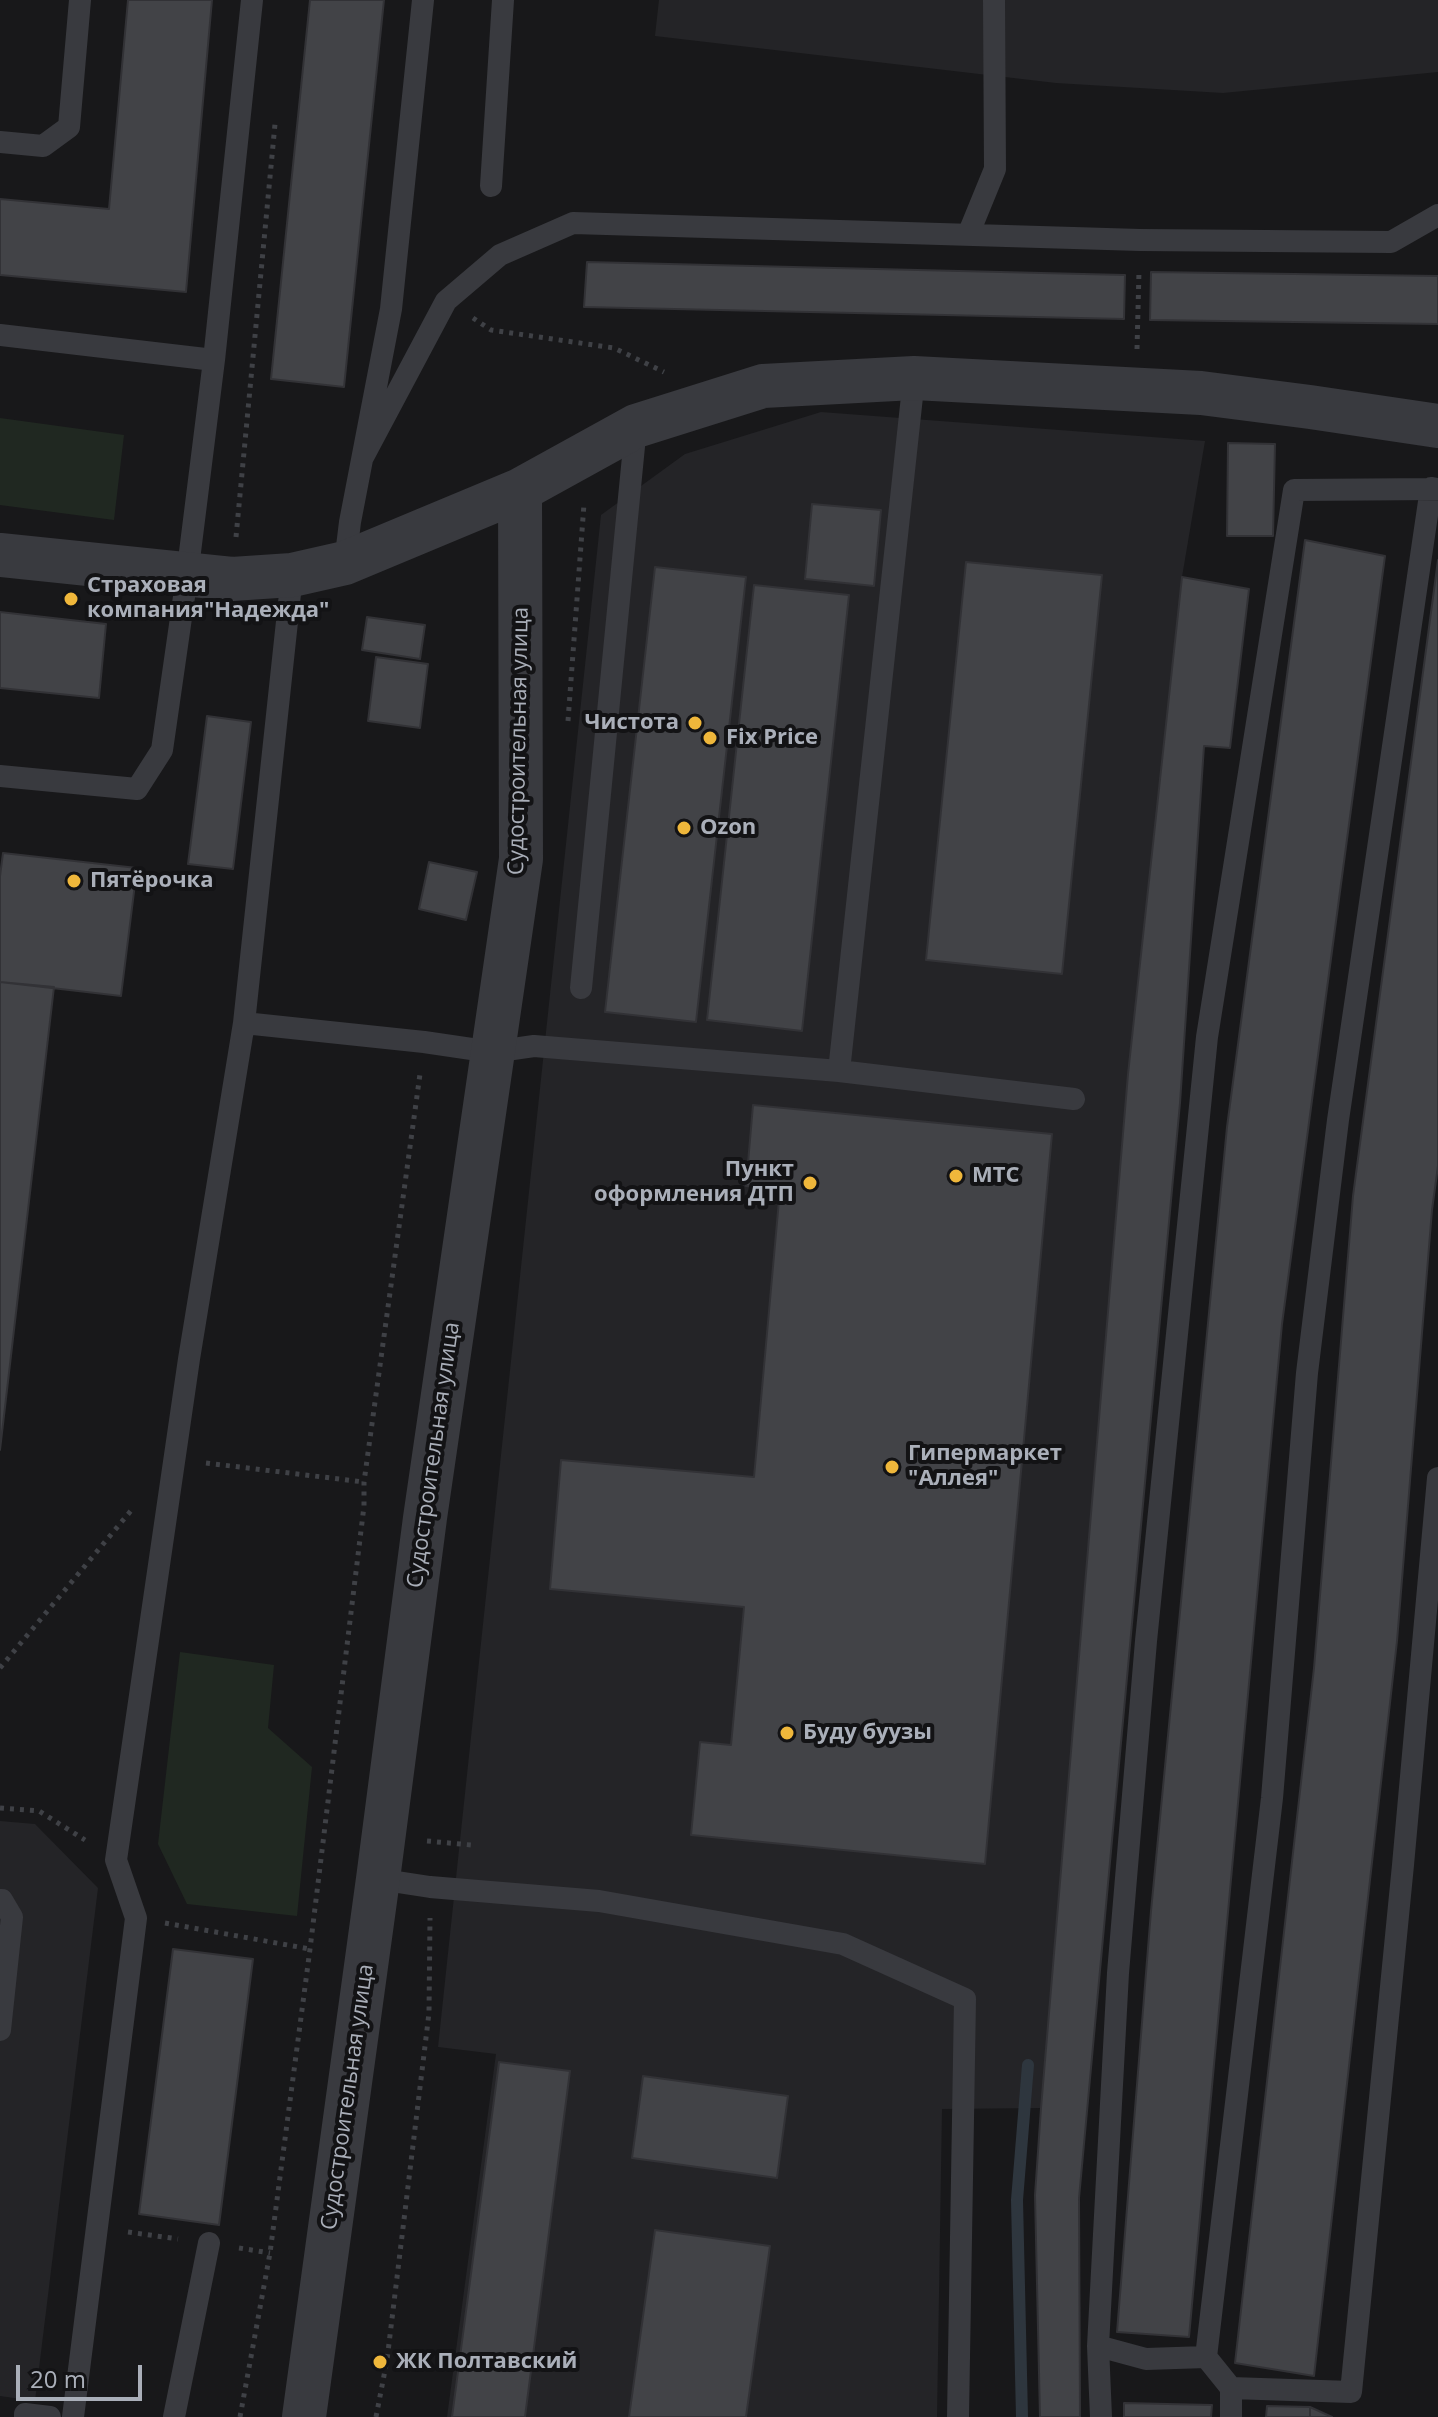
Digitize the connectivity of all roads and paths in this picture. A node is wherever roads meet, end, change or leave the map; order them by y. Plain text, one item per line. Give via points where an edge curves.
1 (80, 0) edge
2 (252, 0) edge
3 (423, 0) edge
4 (503, 0) edge
5 (994, 0) edge
6 (277, 110) dead end
7 (0, 142) edge
8 (491, 186) dead end
9 (1438, 215) edge
10 (968, 235) junction
11 (1140, 240) junction
12 (446, 301) junction
13 (0, 335) edge
14 (214, 360) junction
15 (1137, 362) dead end
16 (665, 373) dead end
17 (914, 378) junction
18 (636, 426) junction
19 (1438, 426) edge
20 (363, 457) junction
21 (1434, 489) edge
22 (520, 490) junction
23 (0, 555) edge
24 (345, 563) junction
25 (292, 575) junction
26 (187, 576) junction
27 (232, 579) junction
28 (0, 776) edge
29 (581, 988) dead end
30 (244, 1023) junction
31 (424, 1042) junction
32 (492, 1052) junction
33 (839, 1071) junction
34 (1074, 1099) dead end
35 (174, 1459) junction
36 (1438, 1478) edge
37 (364, 1482) junction
38 (0, 1668) edge
39 (0, 1808) edge
40 (426, 1841) dead end
41 (471, 1845) dead end
42 (116, 1860) junction
43 (378, 1879) junction
44 (0, 1900) edge
45 (136, 1918) junction
46 (310, 1949) junction
47 (0, 2030) edge
48 (209, 2243) dead end
49 (1098, 2346) junction
50 (1206, 2357) junction
51 (1231, 2388) junction
52 (25, 2417) edge
53 (50, 2417) edge
54 (73, 2417) edge
55 (174, 2417) edge
56 (240, 2417) edge
57 (304, 2417) edge
58 (958, 2417) edge
59 (1101, 2417) edge
60 (1231, 2417) edge

1 - 7 lane via 69,127 43,146
2 - 14 lane
3 - 20 lane via 391,309
4 - 8 lane
5 - 10 lane via 995,169
6 - 27 path
9 - 11 lane via 1391,242
10 - 11 lane
10 - 12 lane via 573,223 500,255
11 - 15 path
12 - 16 path via 491,330 614,348
12 - 20 lane
13 - 14 lane
14 - 26 lane
17 - 18 street via 763,386
17 - 19 street via 1201,393
17 - 33 lane
18 - 22 street
18 - 29 lane
20 - 24 lane
21 - 49 lane via 1294,490 1207,1037 1118,1973
21 - 50 lane via 1338,1120 1307,1373 1272,1798
22 - 24 street
22 - 32 street, Судостроительная улица via 521,859
23 - 26 street
24 - 25 street
25 - 27 street
25 - 30 lane
26 - 27 street
26 - 28 lane via 162,750 137,789
30 - 31 lane
30 - 35 lane
31 - 32 lane
31 - 37 path
32 - 33 lane via 534,1046
32 - 43 street, Судостроительная улица
33 - 34 lane
35 - 37 path
35 - 38 path
35 - 42 lane
36 - 51 lane via 1351,2392
37 - 46 path
39 - 42 path via 39,1811
40 - 41 path
42 - 45 lane
43 - 57 street, Судостроительная улица
43 - 58 lane via 599,1901 843,1944 965,1999
44 - 47 lane via 12,1917
45 - 46 path
45 - 54 lane
46 - 56 path via 270,2253
48 - 55 lane
49 - 50 lane via 1146,2359
49 - 59 lane
50 - 51 lane
51 - 60 lane
52 - 53 lane

